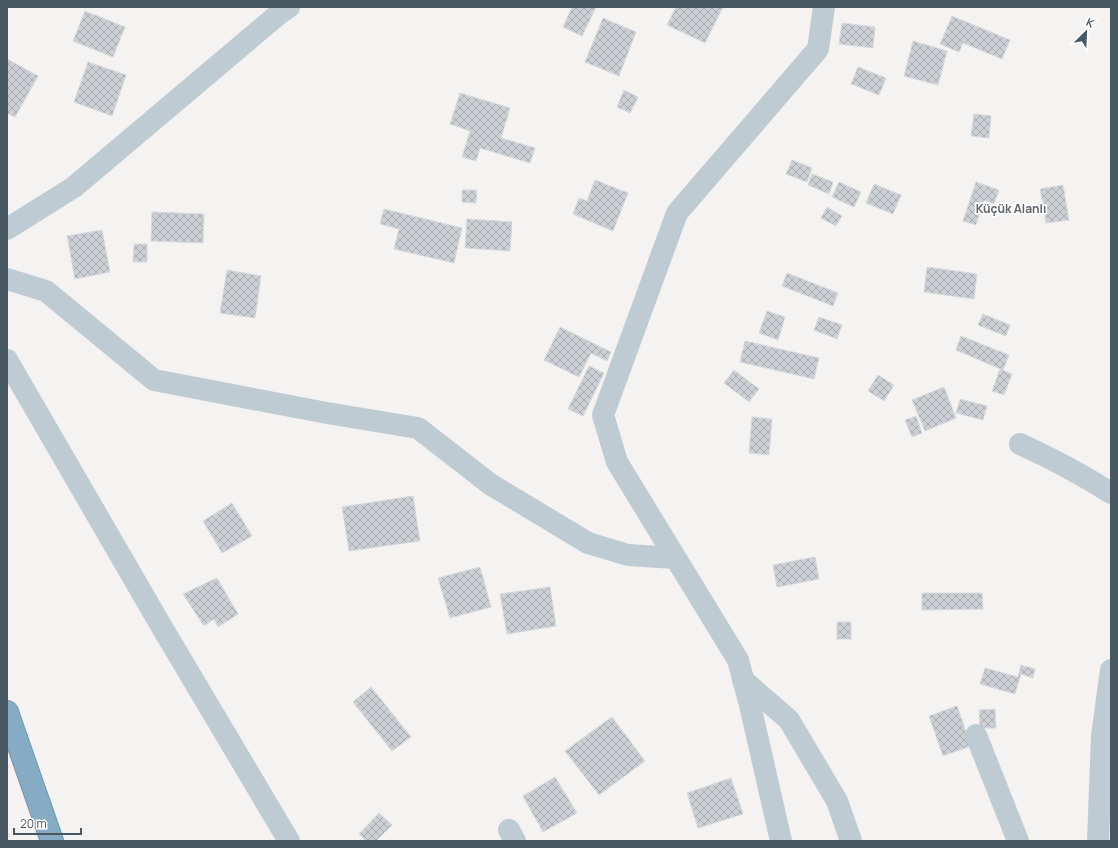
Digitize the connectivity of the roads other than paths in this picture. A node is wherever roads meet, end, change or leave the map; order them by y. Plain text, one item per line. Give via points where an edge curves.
1 (289, 7) edge
2 (824, 7) edge
3 (7, 229) edge
4 (7, 279) edge
5 (7, 360) edge
6 (1020, 444) dead end
7 (1111, 493) edge
8 (675, 558) junction
9 (1111, 670) edge
10 (743, 680) junction
11 (7, 712) edge
12 (976, 735) dead end
13 (52, 841) edge
14 (289, 841) edge
15 (781, 841) edge
16 (851, 841) edge
17 (1018, 841) edge
18 (1098, 841) edge

1 - 3 street via 74,187
2 - 8 street via 818,49 677,213 603,415 617,462
4 - 8 street via 46,291 154,380 418,428 490,484 588,543 628,555
5 - 14 street
6 - 7 street via 1081,474
8 - 10 street via 738,660
9 - 18 street via 1102,736
10 - 15 street
10 - 16 street via 789,720 837,801
11 - 13 highway
12 - 17 street

